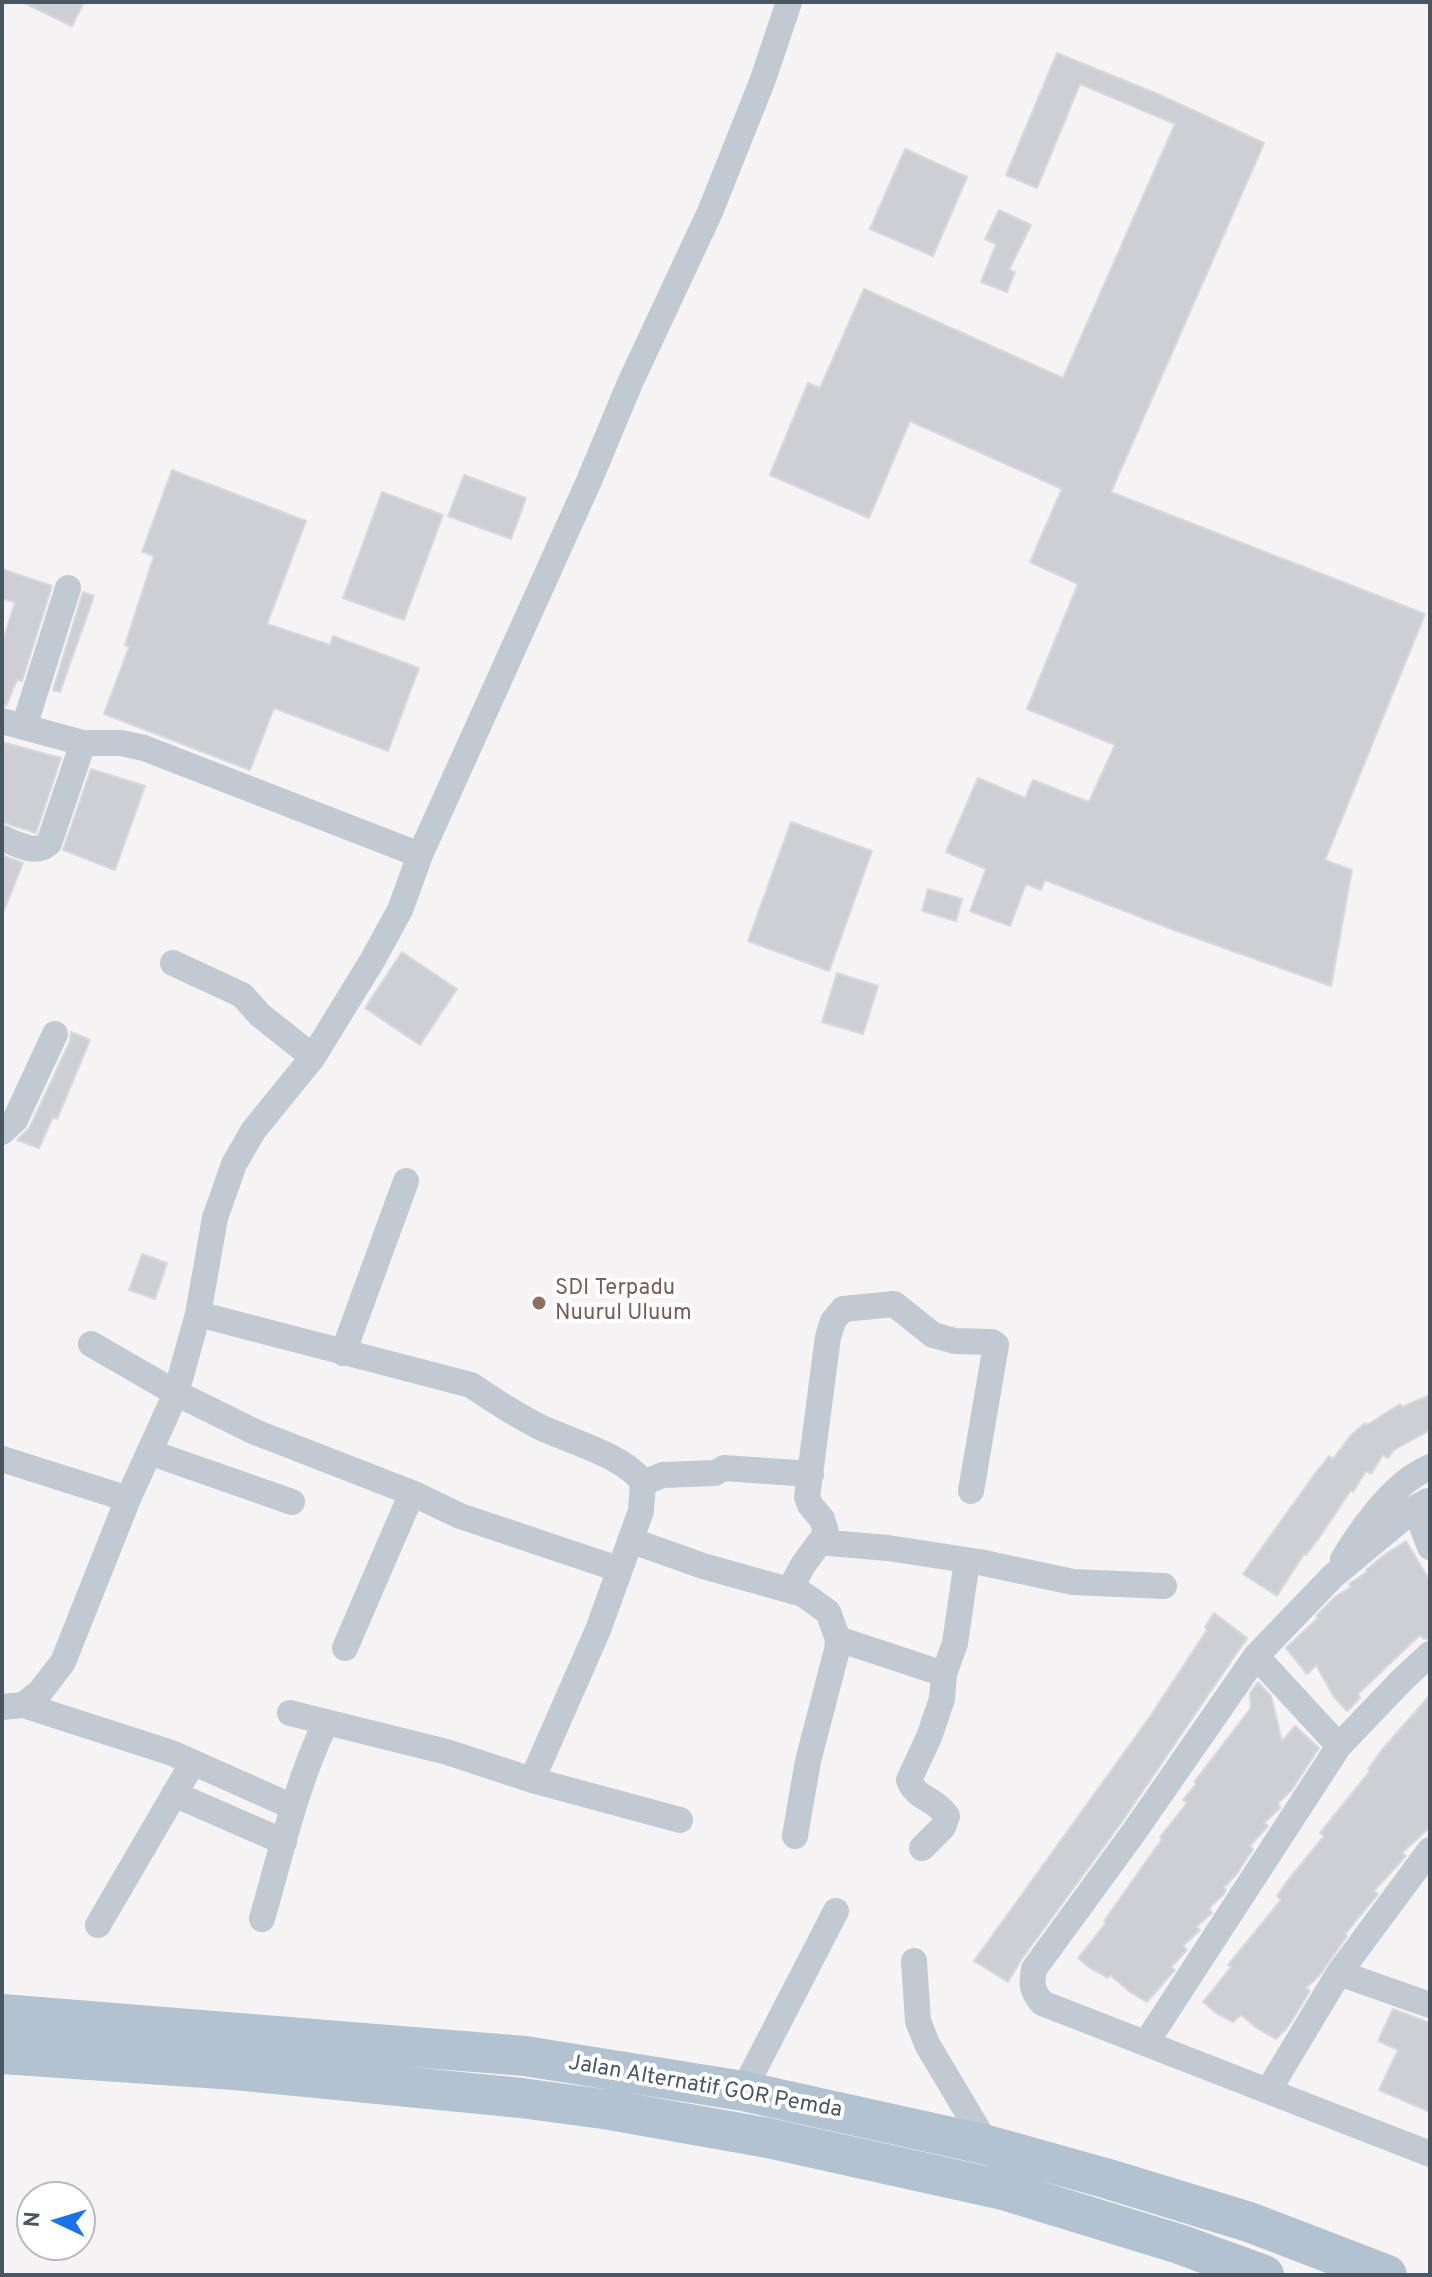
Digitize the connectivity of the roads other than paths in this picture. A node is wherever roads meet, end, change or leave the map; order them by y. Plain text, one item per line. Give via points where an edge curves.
1 (789, 2) edge
2 (68, 588) dead end
3 (13, 724) edge
4 (83, 743) junction
5 (2, 838) edge
6 (420, 855) junction
7 (173, 963) dead end
8 (55, 1034) dead end
9 (313, 1057) junction
10 (2, 1132) edge
11 (406, 1181) dead end
12 (198, 1314) junction
13 (91, 1344) dead end
14 (343, 1353) junction
15 (176, 1393) junction
16 (149, 1452) junction
17 (2, 1459) edge
18 (1430, 1467) edge
19 (811, 1474) junction
20 (643, 1483) junction
21 (971, 1491) dead end
22 (412, 1493) junction
23 (128, 1499) junction
24 (292, 1502) dead end
25 (1422, 1504) edge
26 (825, 1535) junction
27 (630, 1540) junction
28 (1430, 1547) edge
29 (967, 1561) junction
30 (618, 1569) junction
31 (1333, 1576) junction
32 (1164, 1586) dead end
33 (790, 1589) junction
34 (838, 1639) junction
35 (345, 1648) dead end
36 (1430, 1654) edge
37 (1256, 1656) junction
38 (944, 1674) junction
39 (13, 1706) edge
40 (290, 1713) dead end
41 (326, 1722) junction
42 (1339, 1746) junction
43 (192, 1764) junction
44 (532, 1780) junction
45 (174, 1794) junction
46 (293, 1807) junction
47 (680, 1820) dead end
48 (795, 1836) dead end
49 (284, 1842) junction
50 (922, 1848) dead end
51 (1430, 1850) edge
52 (836, 1911) dead end
53 (262, 1919) dead end
54 (98, 1925) dead end
55 (914, 1961) dead end
56 (1339, 1973) junction
57 (1430, 2005) edge
58 (2, 2014) edge
59 (1146, 2043) junction
60 (2, 2054) edge
61 (743, 2091) junction
62 (1268, 2091) junction
63 (987, 2145) junction
64 (1430, 2154) edge
65 (1264, 2275) edge
66 (1387, 2275) edge

1 - 6 street via 710,212
2 - 3 street
3 - 4 street
4 - 5 street via 49,843 36,850
4 - 6 street via 144,748
6 - 9 street via 400,910
7 - 9 street via 242,995
8 - 10 street via 15,1120
9 - 12 street via 253,1131 234,1164 215,1218
11 - 14 street
12 - 14 street
12 - 15 street
13 - 15 street
14 - 20 street via 471,1385 540,1426 626,1466
15 - 16 street
15 - 22 street via 255,1432
16 - 23 street
16 - 24 street
17 - 23 street
18 - 31 street via 1366,1521
19 - 20 street via 724,1468 663,1475
19 - 21 street via 833,1321 843,1309 894,1304 933,1335 996,1345
19 - 26 street via 807,1497 822,1519
20 - 27 street via 641,1511
22 - 30 street via 460,1516
22 - 35 street
23 - 39 street via 63,1662 40,1692
25 - 28 street
25 - 31 street
26 - 29 street via 829,1543
26 - 33 street
27 - 30 street
27 - 33 street
29 - 32 street via 1073,1582
29 - 38 street via 955,1643
30 - 44 street via 586,1660
31 - 37 street
33 - 34 street via 828,1612
34 - 38 street
34 - 48 street
36 - 42 street
37 - 42 street
37 - 59 street via 1034,1969 1034,1992 1042,2003
38 - 50 street via 942,1699 909,1780 947,1816
39 - 43 street via 172,1753
40 - 41 street
41 - 44 street
41 - 46 street
42 - 59 street
43 - 45 street
43 - 46 street
44 - 47 street
45 - 49 street
45 - 54 street
46 - 49 street
49 - 53 street
51 - 56 street
52 - 61 street
55 - 63 street via 918,2021 927,2044
56 - 57 street
56 - 62 street
58 - 61 main road, Jalan Alternatif GOR Pemda via 525,2056
59 - 62 street
60 - 65 main road, Jalan Alternatif GOR Pemda via 235,2070 610,2110 1003,2190
61 - 63 main road, Jalan Alternatif GOR Pemda
62 - 64 street
63 - 66 main road, Jalan Alternatif GOR Pemda via 1249,2222

